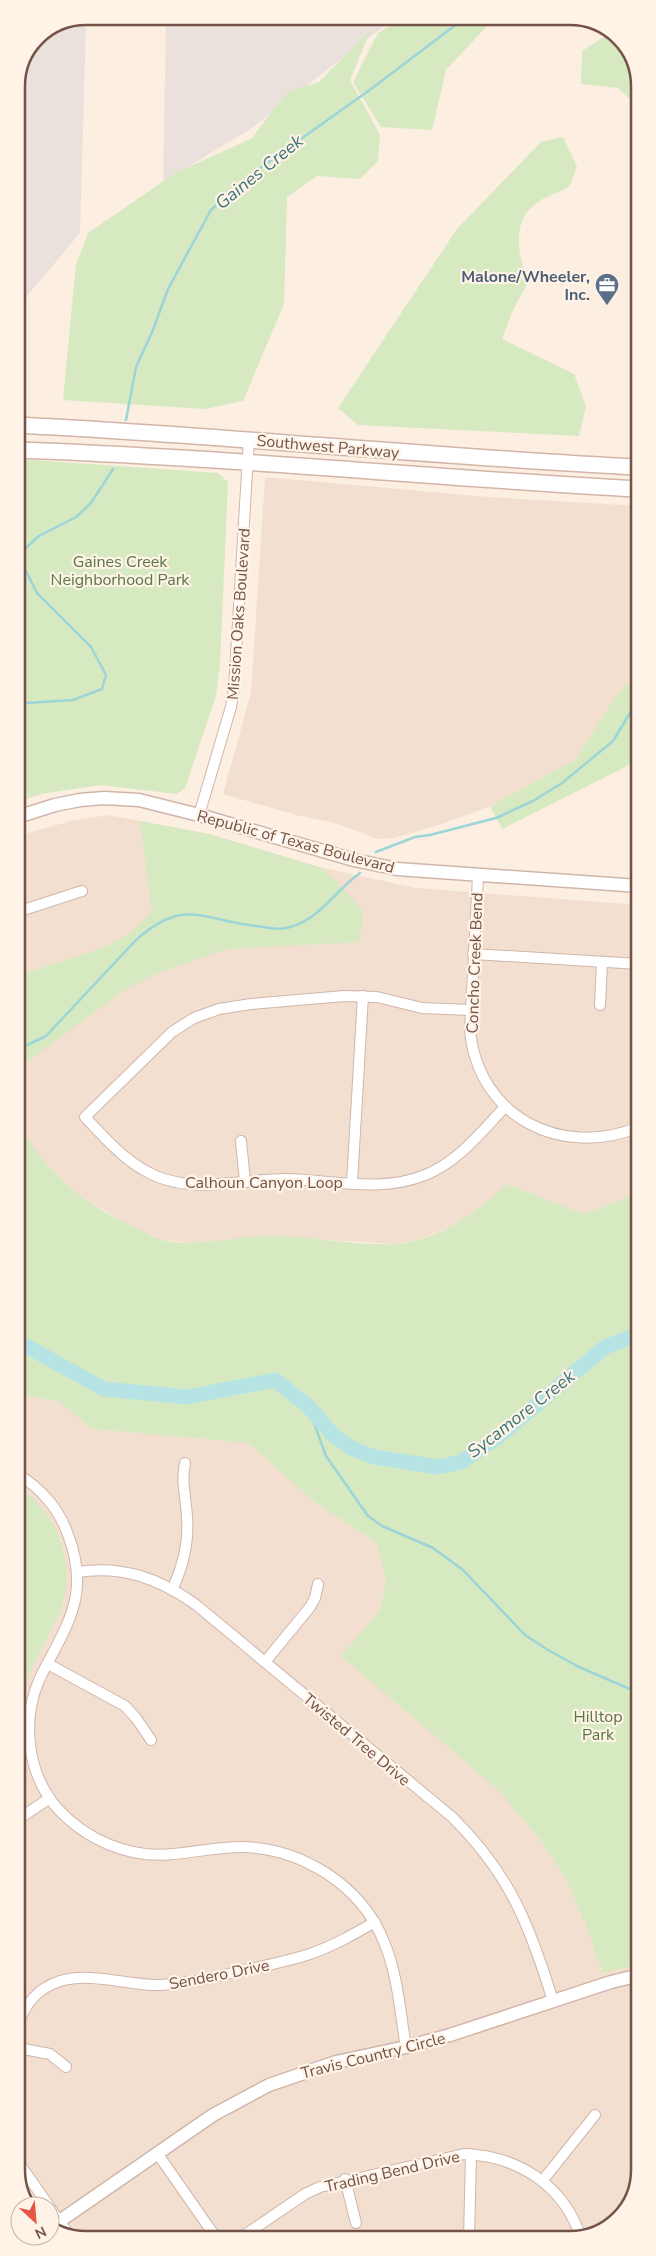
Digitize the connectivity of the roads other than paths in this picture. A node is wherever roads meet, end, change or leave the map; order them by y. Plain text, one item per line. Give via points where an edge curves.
1 (25, 426) edge
2 (249, 439) junction
3 (25, 450) edge
4 (248, 461) junction
5 (631, 467) edge
6 (631, 489) edge
7 (25, 814) edge
8 (199, 815) junction
9 (478, 876) junction
10 (631, 886) edge
11 (82, 891) dead end
12 (25, 909) edge
13 (474, 954) junction
14 (602, 962) junction
15 (631, 964) edge
16 (363, 996) junction
17 (600, 1005) dead end
18 (470, 1010) junction
19 (506, 1107) junction
20 (631, 1130) edge
21 (240, 1140) dead end
22 (244, 1182) junction
23 (352, 1183) junction
24 (186, 1463) dead end
25 (25, 1480) edge
26 (77, 1572) junction
27 (318, 1584) dead end
28 (172, 1588) junction
29 (265, 1662) junction
30 (48, 1664) junction
31 (151, 1740) dead end
32 (50, 1798) junction
33 (25, 1815) edge
34 (375, 1922) junction
35 (631, 1976) edge
36 (553, 2002) junction
37 (25, 2009) edge
38 (406, 2048) junction
39 (25, 2049) edge
40 (66, 2067) dead end
41 (596, 2115) dead end
42 (157, 2153) junction
43 (471, 2154) junction
44 (25, 2172) edge
45 (345, 2179) junction
46 (543, 2180) junction
47 (41, 2196) edge
48 (60, 2221) edge
49 (356, 2222) dead end
50 (577, 2230) edge
51 (211, 2231) edge
52 (252, 2231) edge
53 (469, 2231) edge

1 - 2 main road, Southwest Parkway
2 - 4 street, Mission Oaks Boulevard
2 - 5 main road, Southwest Parkway via 474,458
3 - 4 main road, Southwest Parkway
4 - 6 main road, Southwest Parkway via 394,475
4 - 8 street, Mission Oaks Boulevard via 235,680 231,707
7 - 8 street, Republic of Texas Boulevard via 67,802 104,798 152,802
8 - 9 street, Republic of Texas Boulevard via 374,865
9 - 10 street, Republic of Texas Boulevard
9 - 13 street, Concho Creek Bend
11 - 12 street
13 - 14 street
13 - 18 street, Concho Creek Bend
14 - 15 street
14 - 17 street
16 - 18 street, Calhoun Canyon Loop via 422,1008
16 - 22 street, Calhoun Canyon Loop via 233,1006 194,1018 162,1041 85,1117 131,1161 160,1177 196,1185
16 - 23 street
18 - 19 street, Concho Creek Bend via 474,1054 486,1081
19 - 20 street, Concho Creek Bend via 533,1127 569,1138 600,1138
19 - 23 street, Calhoun Canyon Loop via 464,1150 428,1174 401,1183
21 - 22 street
22 - 23 street, Calhoun Canyon Loop
24 - 28 street via 182,1486 187,1538
25 - 26 street via 56,1510 70,1539
26 - 28 street, Twisted Tree Drive via 118,1570
26 - 30 street via 71,1613
27 - 29 street via 310,1607
28 - 29 street, Twisted Tree Drive
29 - 36 street, Twisted Tree Drive via 452,1817 477,1843 506,1882 521,1910 536,1945
30 - 31 street via 125,1706
30 - 32 street via 34,1693 29,1728 35,1766
32 - 33 street
32 - 34 street via 63,1814 89,1835 127,1850 172,1855 245,1847 296,1858 338,1881 355,1896
34 - 37 street, Sendero Drive via 312,1954 199,1981 156,1985 81,1978 61,1981 48,1986
34 - 38 street via 394,1972
35 - 36 street, Travis Country Circle
36 - 38 street, Travis Country Circle
38 - 42 street, Travis Country Circle via 321,2066 269,2085 213,2115
39 - 40 street via 50,2054
41 - 46 street
42 - 48 street, Travis Country Circle
42 - 51 street
43 - 45 street, Trading Bend Drive
43 - 46 street, Trading Bend Drive via 508,2161
43 - 53 street
44 - 47 street
45 - 49 street
45 - 52 street, Trading Bend Drive via 305,2194
46 - 50 street, Trading Bend Drive via 566,2207

